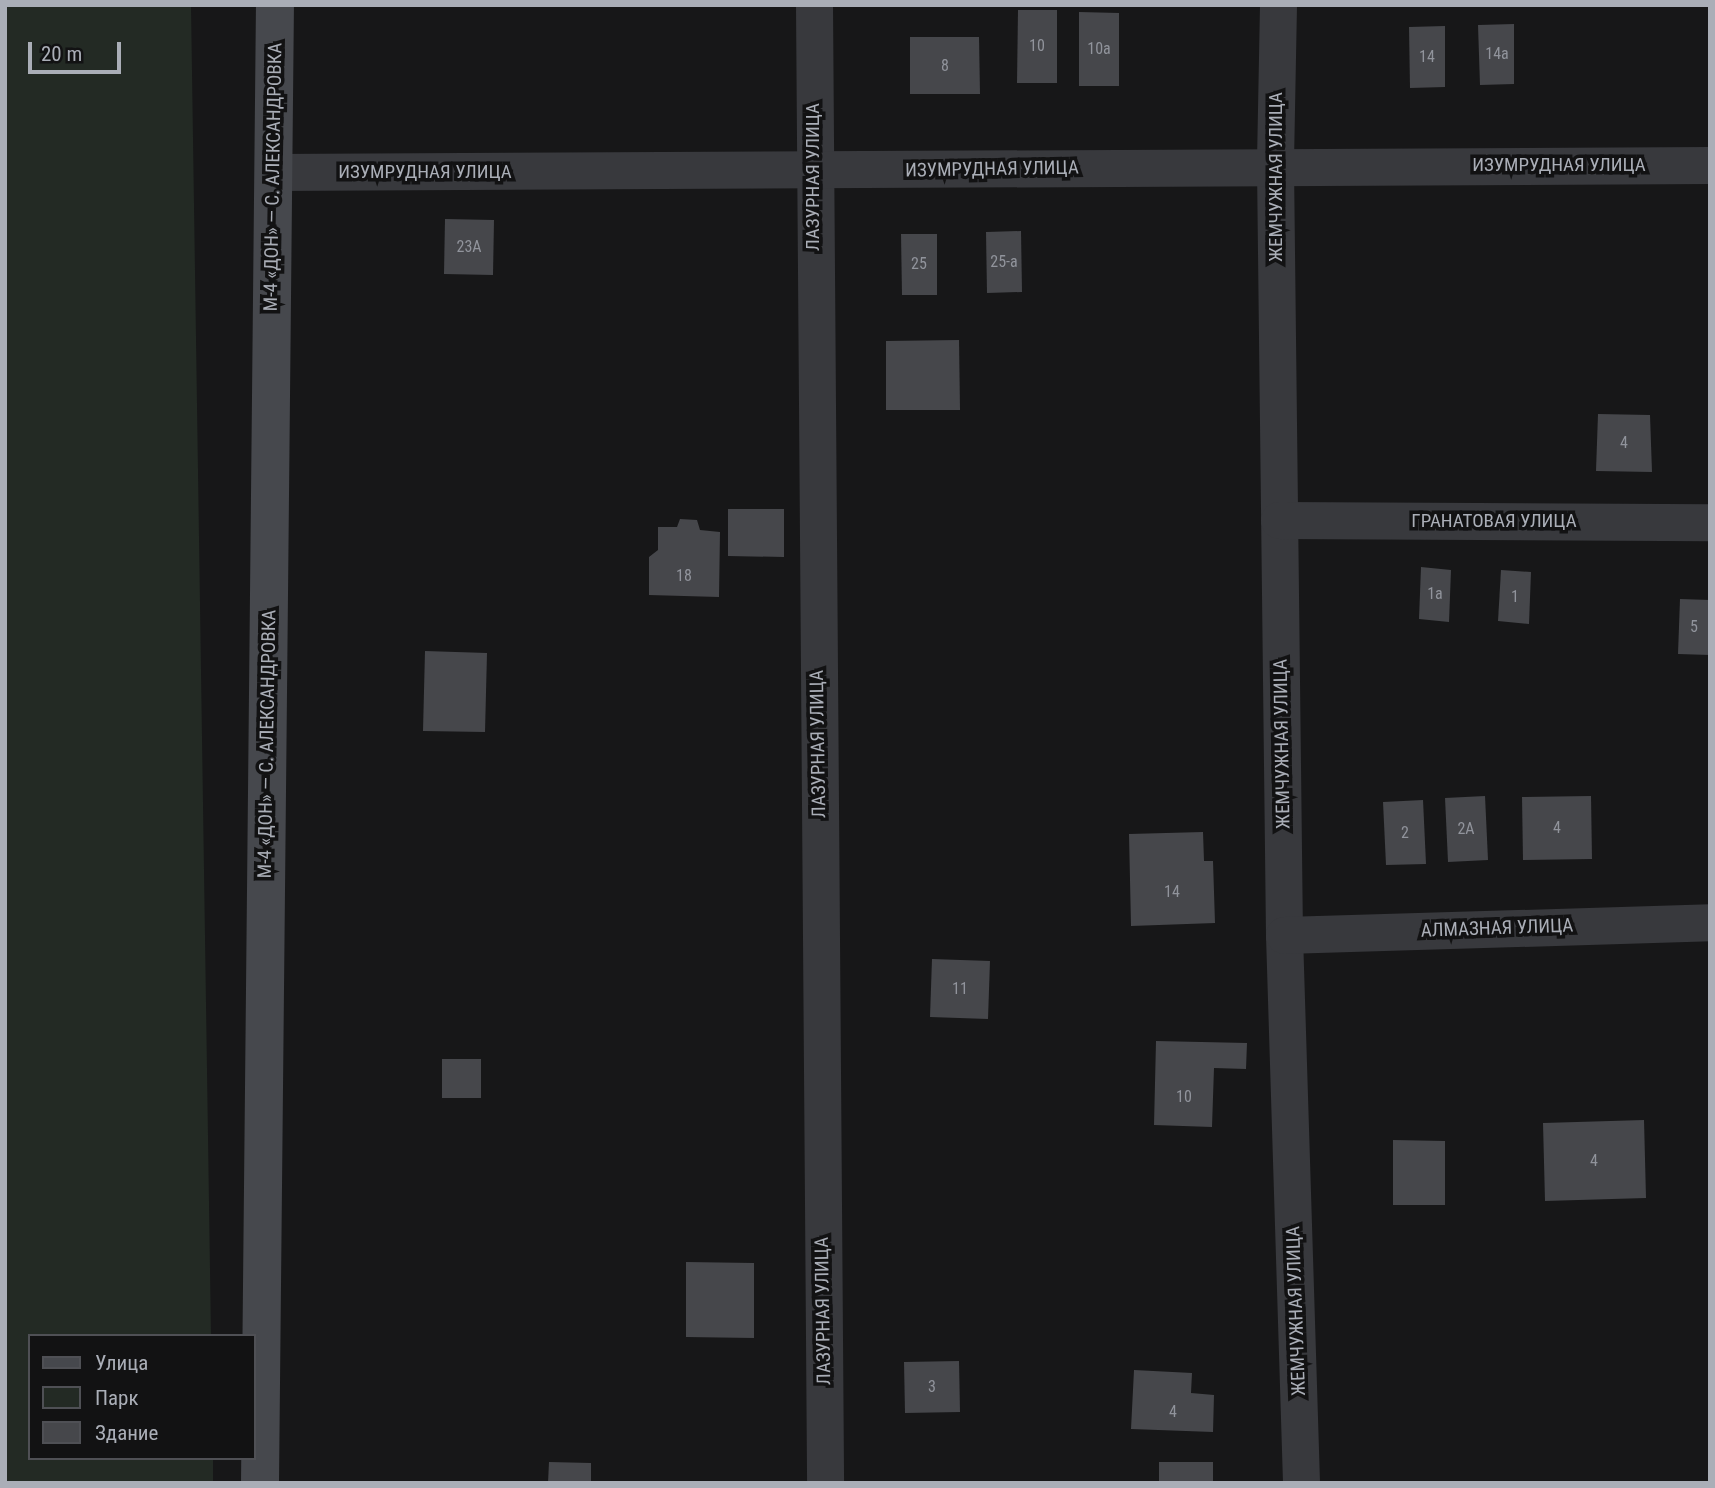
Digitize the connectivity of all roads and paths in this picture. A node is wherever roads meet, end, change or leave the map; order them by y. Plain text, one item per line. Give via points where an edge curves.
1 (275, 5) edge
2 (814, 5) edge
3 (1278, 5) edge
4 (1710, 165) edge
5 (1275, 166) junction
6 (813, 171) junction
7 (274, 173) junction
8 (1279, 520) junction
9 (1710, 522) edge
10 (1710, 922) edge
11 (1284, 935) junction
12 (260, 1483) edge
13 (825, 1483) edge
14 (1301, 1483) edge

1 - 7 main road, М-4 «ДОН» — С. АЛЕКСАНДРОВКА
2 - 6 street, ЛАЗУРНАЯ УЛИЦА
3 - 5 street, ЖЕМЧУЖНАЯ УЛИЦА
4 - 5 street, ИЗУМРУДНАЯ УЛИЦА
5 - 6 street, ИЗУМРУДНАЯ УЛИЦА
5 - 8 street, ЖЕМЧУЖНАЯ УЛИЦА
6 - 7 street, ИЗУМРУДНАЯ УЛИЦА
6 - 13 street, ЛАЗУРНАЯ УЛИЦА
7 - 12 main road, М-4 «ДОН» — С. АЛЕКСАНДРОВКА
8 - 9 street, ГРАНАТОВАЯ УЛИЦА
8 - 11 street, ЖЕМЧУЖНАЯ УЛИЦА
10 - 11 street, АЛМАЗНАЯ УЛИЦА
11 - 14 street, ЖЕМЧУЖНАЯ УЛИЦА

